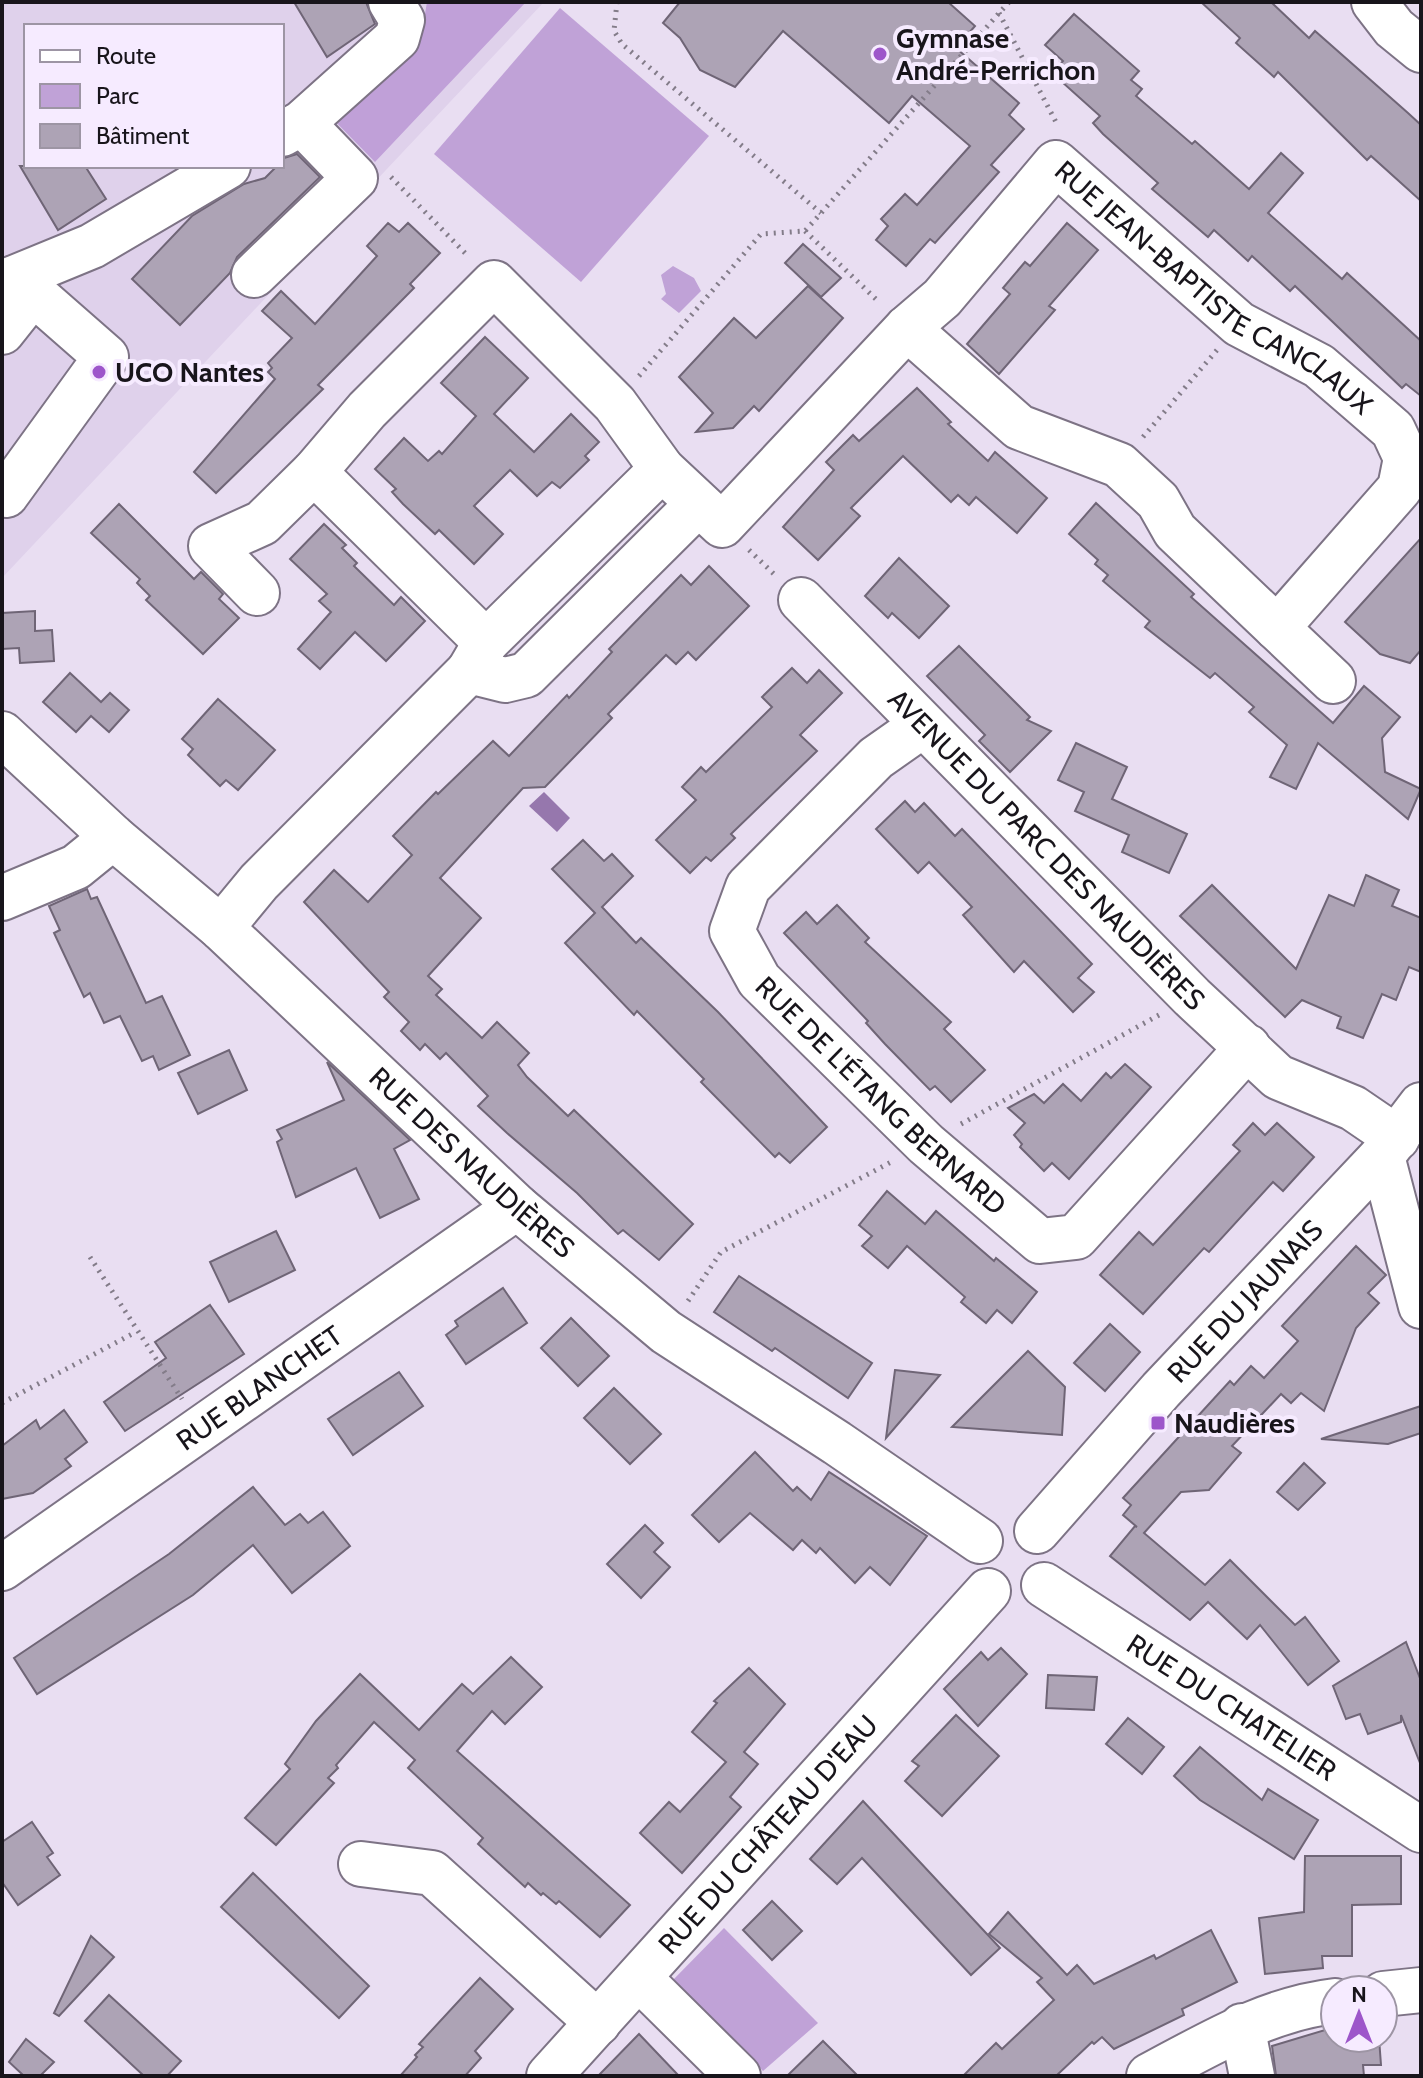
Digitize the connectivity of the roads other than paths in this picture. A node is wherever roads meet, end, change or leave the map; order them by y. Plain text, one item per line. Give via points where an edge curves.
1 (391, 2) edge
2 (1374, 2) edge
3 (1421, 50) edge
4 (292, 128) edge
5 (225, 168) edge
6 (254, 275) dead end
7 (16, 285) edge
8 (907, 328) junction
9 (2, 332) edge
10 (662, 469) junction
11 (314, 472) junction
12 (2, 492) edge
13 (710, 514) junction
14 (257, 593) dead end
15 (801, 600) road end
16 (1277, 628) junction
17 (477, 656) junction
18 (1333, 681) dead end
19 (923, 725) junction
20 (2, 734) edge
21 (113, 837) junction
22 (2, 898) edge
23 (221, 928) junction
24 (1248, 1047) junction
25 (1400, 1133) edge
26 (517, 1207) junction
27 (1421, 1306) edge
28 (1037, 1531) junction
29 (980, 1541) junction
30 (2, 1568) edge
31 (1044, 1585) junction
32 (988, 1591) junction
33 (1421, 1830) edge
34 (361, 1864) dead end
35 (640, 1979) junction
36 (1421, 1990) edge
37 (1399, 1992) edge
38 (1319, 2003) edge
39 (598, 2023) junction
40 (1242, 2026) junction
41 (549, 2076) edge
42 (738, 2076) edge
43 (1149, 2076) edge
44 (1252, 2076) edge

1 - 4 street via 402,20 397,38
2 - 3 street
4 - 6 street via 355,178
5 - 7 street
7 - 9 street
7 - 12 street via 106,357 6,495
8 - 13 street, RUE JEAN-BAPTISTE CANCLAUX
8 - 16 street via 1019,427 1119,465 1158,501 1175,531
8 - 16 street, RUE JEAN-BAPTISTE CANCLAUX via 942,298 1056,163 1239,324 1319,366 1393,430 1406,458 1400,488
10 - 11 street via 615,404 494,283 367,410
10 - 13 street
10 - 17 street
11 - 14 street via 262,523 211,546
11 - 17 street
13 - 17 street, RUE JEAN-BAPTISTE CANCLAUX via 526,675 505,680
15 - 19 street, AVENUE DU PARC DES NAUDIÈRES
16 - 18 street
17 - 23 street
19 - 24 street, AVENUE DU PARC DES NAUDIÈRES
19 - 24 street, RUE DE L'ÉTANG BERNARD via 876,758 748,887 732,931 759,980 926,1144 1040,1241 1076,1237
20 - 21 street, RUE DES NAUDIÈRES
21 - 22 street via 76,867
21 - 23 street, RUE DES NAUDIÈRES
23 - 26 street, RUE DES NAUDIÈRES
24 - 25 street, AVENUE DU PARC DES NAUDIÈRES via 1278,1077
25 - 27 street
25 - 28 street, RUE DU JAUNAIS
26 - 29 street, RUE DES NAUDIÈRES via 666,1332
26 - 30 street, RUE BLANCHET
28 - 29 street via 1004,1524
28 - 31 street via 1051,1558
29 - 32 street via 974,1568
31 - 32 street via 1020,1600
31 - 33 street, RUE DU CHATELIER
32 - 35 street, RUE DU CHÂTEAU D'EAU
34 - 39 street via 432,1873
35 - 39 street, RUE DU CHÂTEAU D'EAU
35 - 42 street
36 - 37 street
38 - 40 street
39 - 41 street, RUE DU CHÂTEAU D'EAU
40 - 43 street
40 - 44 street

